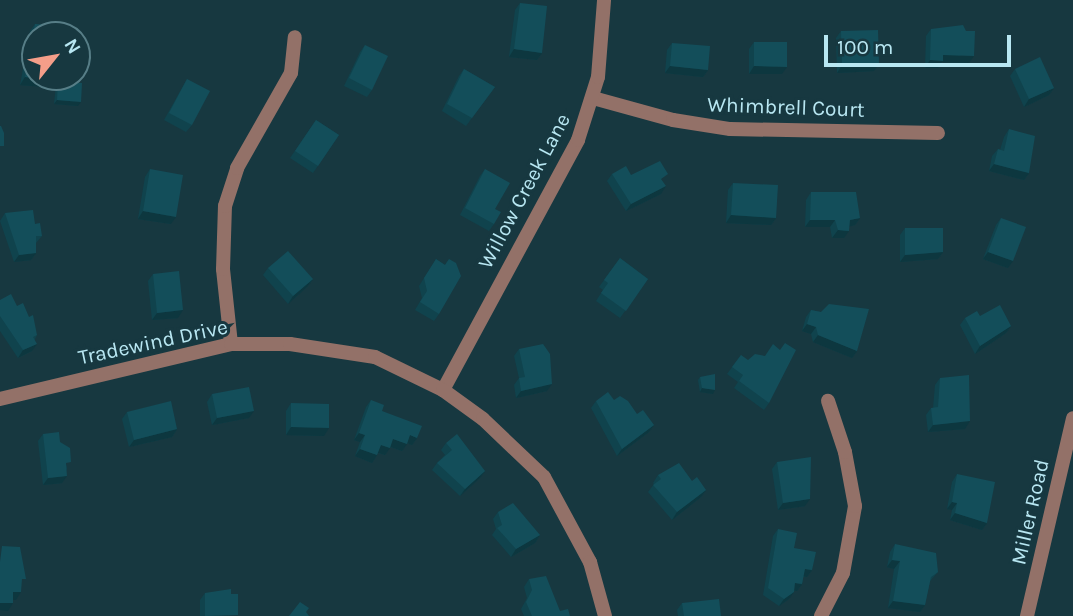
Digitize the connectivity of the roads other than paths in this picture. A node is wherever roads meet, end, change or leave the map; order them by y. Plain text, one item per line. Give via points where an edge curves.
1 (604, 0) edge
2 (295, 37) dead end
3 (593, 98) junction
4 (938, 133) dead end
5 (231, 344) junction
6 (443, 390) junction
7 (0, 399) edge
8 (828, 401) dead end
9 (1073, 418) edge
10 (605, 616) edge
11 (821, 616) edge
12 (1027, 616) edge

1 - 3 street, Willow Creek Lane via 603,44
2 - 5 street via 290,73 237,167 225,206 222,244
3 - 4 street, Whimbrell Court via 673,120 730,129
3 - 6 street, Willow Creek Lane via 578,140
5 - 6 street, Tradewind Drive via 290,344 375,357
5 - 7 street, Tradewind Drive
6 - 10 street, Tradewind Drive via 483,419 544,477 590,562
8 - 11 street via 845,452 855,506 844,573
9 - 12 street, Miller Road

